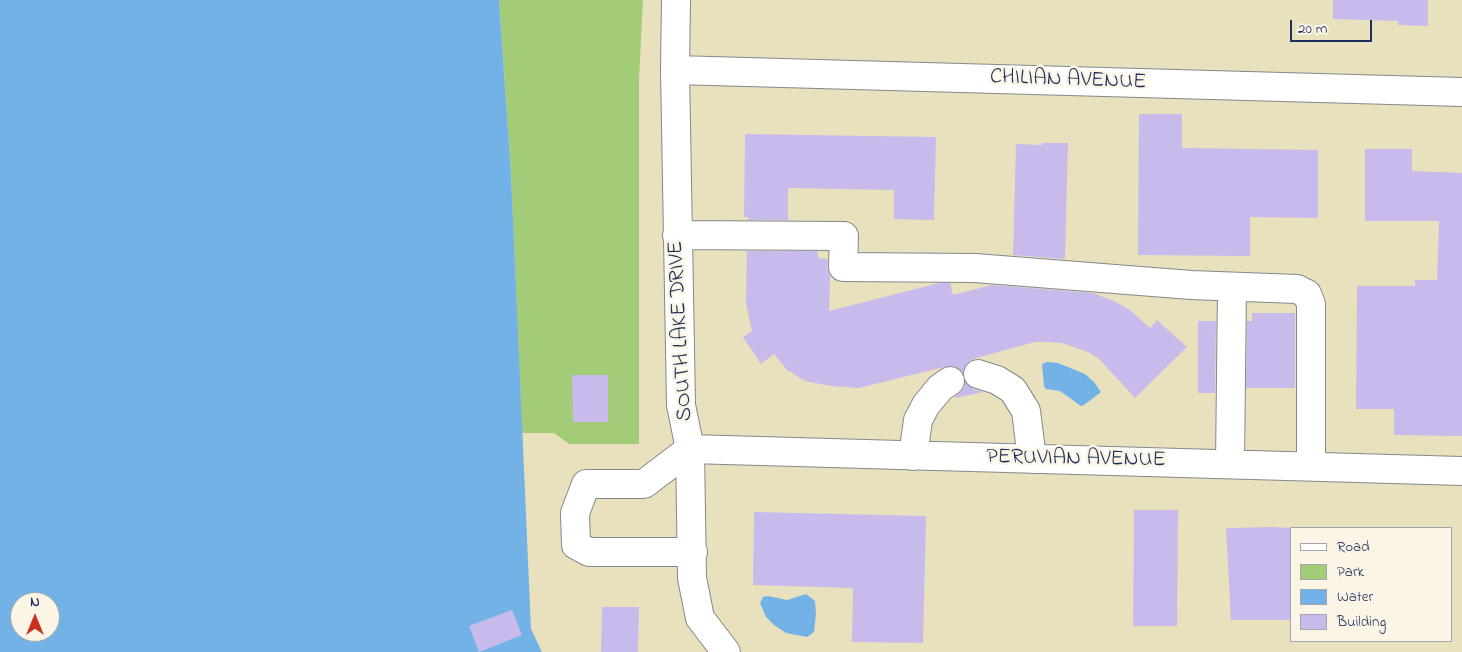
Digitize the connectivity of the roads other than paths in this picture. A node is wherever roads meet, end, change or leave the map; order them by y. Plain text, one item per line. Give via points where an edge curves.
1 (676, 0) edge
2 (675, 70) junction
3 (1462, 92) edge
4 (677, 234) junction
5 (1232, 287) junction
6 (978, 374) dead end
7 (950, 381) dead end
8 (690, 449) junction
9 (912, 456) junction
10 (1032, 459) junction
11 (1230, 464) junction
12 (1310, 466) junction
13 (1462, 471) edge
14 (693, 552) junction
15 (726, 652) edge

1 - 2 street, SOUTH LAKE DRIVE
2 - 3 street, CHILIAN AVENUE
2 - 4 street, SOUTH LAKE DRIVE
4 - 5 street via 844,236 843,266 975,268
4 - 8 street, SOUTH LAKE DRIVE via 681,405
5 - 11 street
5 - 12 street via 1297,289 1307,294 1310,304
6 - 10 street via 1013,390 1026,411
7 - 9 street via 926,405 918,420
8 - 9 street, PERUVIAN AVENUE
8 - 14 street, SOUTH LAKE DRIVE
8 - 14 street via 644,484 586,484 575,513 576,545 589,552
9 - 10 street, PERUVIAN AVENUE
10 - 11 street, PERUVIAN AVENUE
11 - 12 street, PERUVIAN AVENUE
12 - 13 street, PERUVIAN AVENUE
14 - 15 street, SOUTH LAKE DRIVE via 692,578 700,618

